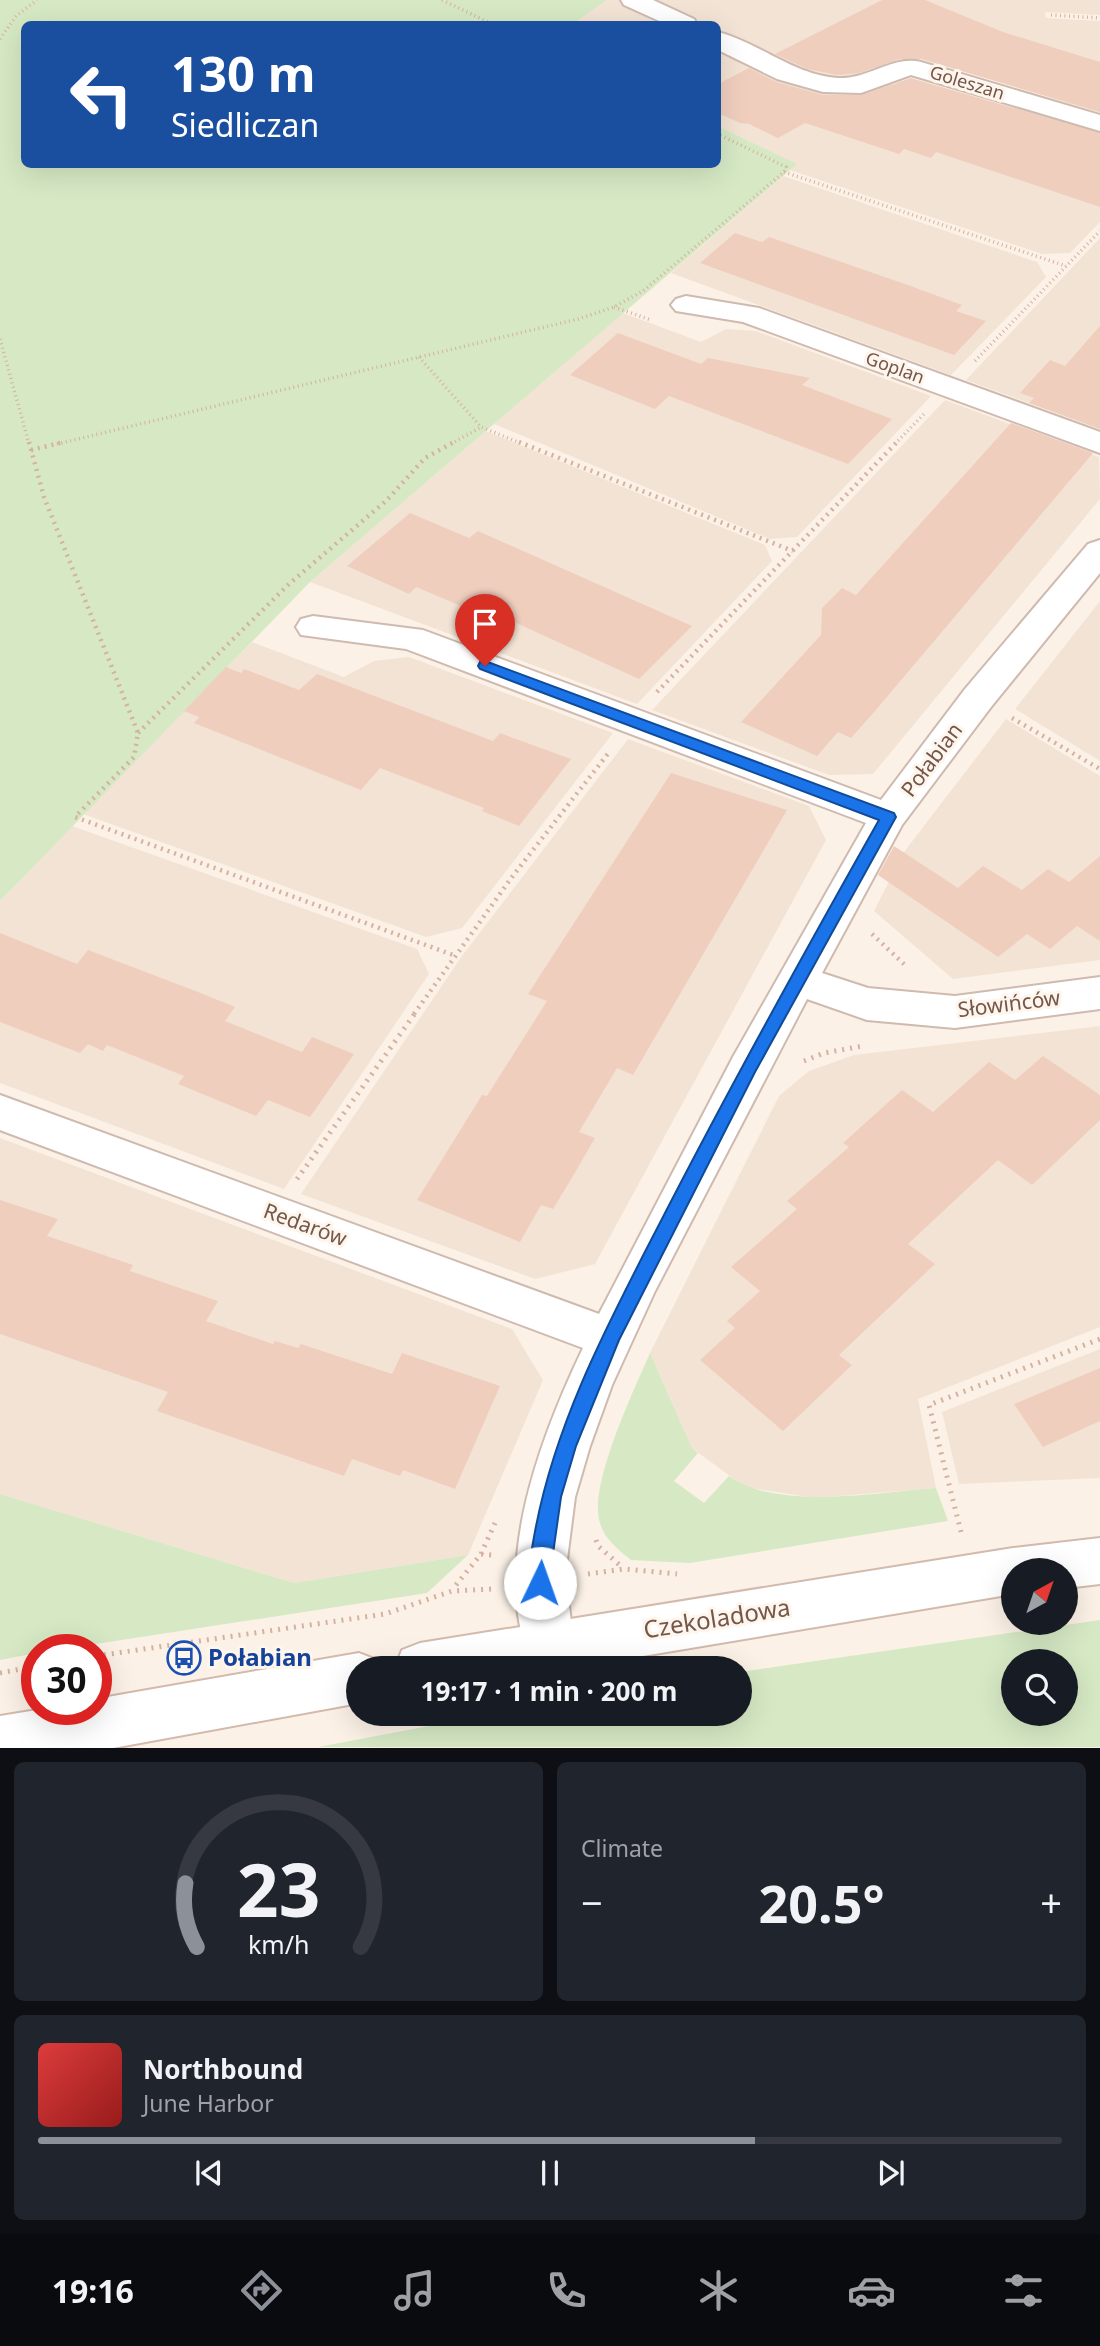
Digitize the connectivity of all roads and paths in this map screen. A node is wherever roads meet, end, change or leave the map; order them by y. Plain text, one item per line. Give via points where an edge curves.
1 (37, 0) edge
2 (442, 0) edge
3 (632, 0) edge
4 (1051, 15) dead end
5 (1100, 18) edge
6 (486, 21) edge
7 (678, 21) edge
8 (0, 38) edge
9 (721, 41) edge
10 (1100, 123) edge
11 (721, 135) edge
12 (784, 172) junction
13 (1100, 231) edge
14 (1066, 266) junction
15 (686, 305) dead end
16 (0, 339) edge
17 (419, 357) junction
18 (975, 361) dead end
19 (932, 405) dead end
20 (481, 427) junction
21 (1100, 443) edge
22 (31, 450) junction
23 (793, 551) junction
24 (1100, 551) edge
25 (313, 627) dead end
26 (653, 696) dead end
27 (1002, 712) dead end
28 (138, 733) junction
29 (616, 743) dead end
30 (1100, 769) edge
31 (888, 817) junction
32 (869, 930) dead end
33 (456, 956) junction
34 (913, 971) dead end
35 (797, 980) junction
36 (1100, 993) edge
37 (865, 1046) dead end
38 (799, 1063) dead end
39 (0, 1111) edge
40 (293, 1185) dead end
41 (610, 1338) junction
42 (1100, 1339) edge
43 (962, 1536) dead end
44 (598, 1546) dead end
45 (492, 1555) dead end
46 (1100, 1561) edge
47 (1078, 1564) edge
48 (612, 1569) dead end
49 (1001, 1573) edge
50 (454, 1588) junction
51 (468, 1592) dead end
52 (549, 1645) junction
53 (112, 1654) edge
54 (487, 1656) edge
55 (21, 1669) edge
56 (0, 1673) edge
57 (346, 1680) edge
58 (0, 1742) edge

1 - 8 path via 16,16
2 - 6 path
3 - 7 street
4 - 5 path
9 - 10 street, Goleszan via 800,79 823,85 865,84 912,67
11 - 12 path via 786,167
12 - 14 path
12 - 17 path via 643,291 614,307
13 - 14 path
14 - 18 path
15 - 21 street, Goplan via 749,314
16 - 22 path
17 - 20 path
17 - 22 path
19 - 23 path
20 - 23 path
20 - 28 path via 425,458 387,500 289,584
22 - 28 path via 44,497
23 - 26 path
24 - 31 street, Połabian via 978,698
25 - 31 street via 411,638
27 - 30 path
28 - 33 path via 134,757 75,817
29 - 33 path
31 - 35 street, Połabian
32 - 34 path
33 - 40 path
35 - 36 street, Słowińców via 867,1004 955,1012
35 - 41 street, Połabian
37 - 38 path
39 - 41 street, Redarów
41 - 52 street, Połabian via 566,1446 551,1497 540,1575
42 - 43 path via 929,1405
44 - 48 path via 624,1569
45 - 50 path via 481,1554
46 - 47 street
49 - 52 street, Czekoladowa
50 - 51 path
50 - 53 path via 384,1614
52 - 54 street, Czekoladowa
55 - 56 path
57 - 58 street

